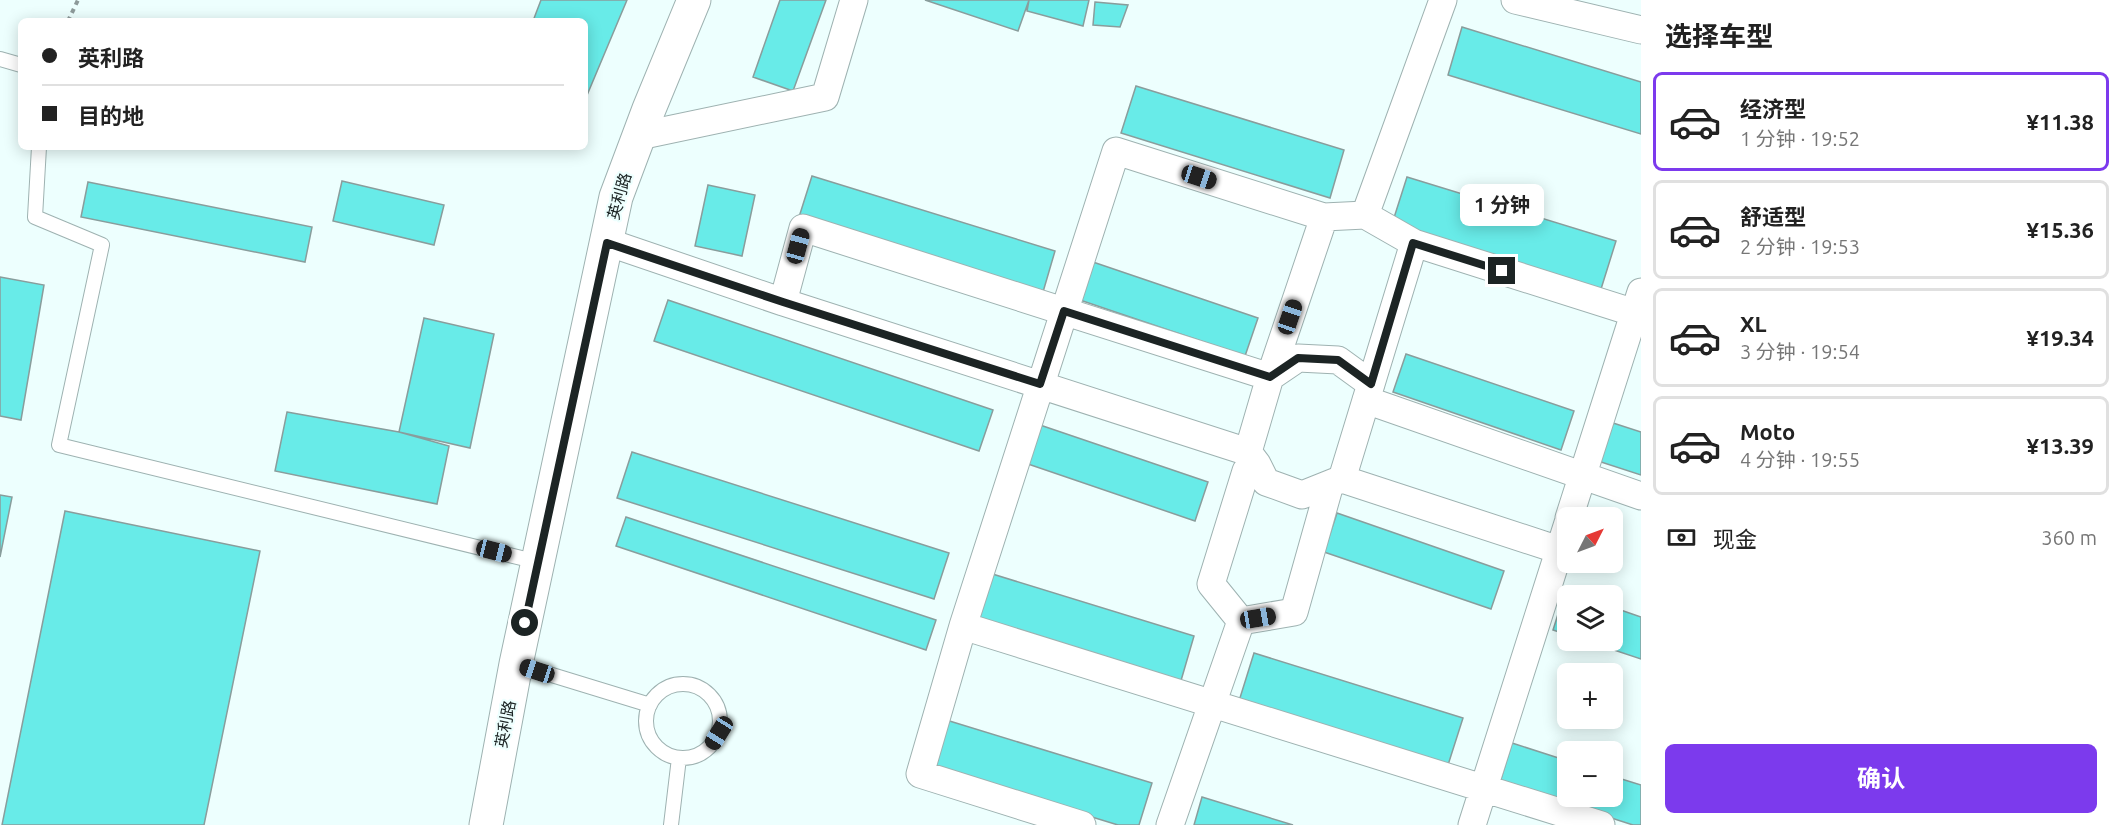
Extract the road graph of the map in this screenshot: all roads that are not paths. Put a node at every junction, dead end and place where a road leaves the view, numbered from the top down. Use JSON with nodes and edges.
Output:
{"nodes":[{"id":1,"x":694,"y":0,"type":"edge"},
{"id":2,"x":854,"y":0,"type":"edge"},
{"id":3,"x":1443,"y":0,"type":"edge"},
{"id":4,"x":1515,"y":0,"type":"edge"},
{"id":5,"x":1641,"y":30,"type":"edge"},
{"id":6,"x":0,"y":60,"type":"edge"},
{"id":7,"x":18,"y":64,"type":"edge"},
{"id":8,"x":639,"y":136,"type":"junction"},
{"id":9,"x":39,"y":150,"type":"edge"},
{"id":10,"x":1365,"y":215,"type":"junction"},
{"id":11,"x":1324,"y":217,"type":"junction"},
{"id":12,"x":607,"y":243,"type":"junction"},
{"id":13,"x":1413,"y":243,"type":"junction"},
{"id":14,"x":783,"y":302,"type":"junction"},
{"id":15,"x":1639,"y":306,"type":"edge"},
{"id":16,"x":1064,"y":311,"type":"junction"},
{"id":17,"x":1270,"y":377,"type":"junction"},
{"id":18,"x":1040,"y":384,"type":"junction"},
{"id":19,"x":1368,"y":392,"type":"junction"},
{"id":20,"x":1252,"y":458,"type":"junction"},
{"id":21,"x":1582,"y":476,"type":"junction"},
{"id":22,"x":1336,"y":481,"type":"junction"},
{"id":23,"x":1641,"y":496,"type":"edge"},
{"id":24,"x":1572,"y":507,"type":"edge"},
{"id":25,"x":1557,"y":549,"type":"edge"},
{"id":26,"x":1557,"y":556,"type":"edge"},
{"id":27,"x":538,"y":562,"type":"junction"},
{"id":28,"x":1241,"y":621,"type":"junction"},
{"id":29,"x":963,"y":626,"type":"junction"},
{"id":30,"x":516,"y":664,"type":"junction"},
{"id":31,"x":1212,"y":704,"type":"junction"},
{"id":32,"x":650,"y":705,"type":"junction"},
{"id":33,"x":679,"y":758,"type":"junction"},
{"id":34,"x":1483,"y":788,"type":"junction"},
{"id":35,"x":486,"y":825,"type":"edge"},
{"id":36,"x":671,"y":825,"type":"edge"},
{"id":37,"x":1082,"y":825,"type":"edge"},
{"id":38,"x":1170,"y":825,"type":"edge"},
{"id":39,"x":1472,"y":825,"type":"edge"},
{"id":40,"x":1601,"y":825,"type":"edge"}],
"edges":[{"from":1,"to":8,"type":"street","name":"英利路"},
{"from":2,"to":8,"type":"street"},
{"from":3,"to":10,"type":"street"},
{"from":4,"to":5,"type":"street"},
{"from":6,"to":7,"type":"lane"},
{"from":8,"to":12,"type":"street","name":"英利路"},
{"from":9,"to":27,"type":"lane"},
{"from":10,"to":11,"type":"street"},
{"from":10,"to":13,"type":"street"},
{"from":11,"to":16,"type":"street"},
{"from":11,"to":17,"type":"street"},
{"from":12,"to":14,"type":"street"},
{"from":12,"to":27,"type":"street","name":"英利路"},
{"from":13,"to":15,"type":"street"},
{"from":13,"to":19,"type":"street"},
{"from":14,"to":16,"type":"street"},
{"from":14,"to":18,"type":"street"},
{"from":15,"to":21,"type":"street"},
{"from":16,"to":17,"type":"street"},
{"from":16,"to":18,"type":"street"},
{"from":17,"to":19,"type":"street"},
{"from":17,"to":20,"type":"street"},
{"from":18,"to":20,"type":"street"},
{"from":18,"to":29,"type":"street"},
{"from":19,"to":21,"type":"street"},
{"from":19,"to":22,"type":"street"},
{"from":20,"to":22,"type":"street"},
{"from":20,"to":28,"type":"street"},
{"from":21,"to":23,"type":"street"},
{"from":21,"to":24,"type":"street"},
{"from":22,"to":25,"type":"street"},
{"from":22,"to":28,"type":"street"},
{"from":26,"to":34,"type":"street"},
{"from":27,"to":30,"type":"street","name":"英利路"},
{"from":28,"to":31,"type":"street"},
{"from":29,"to":31,"type":"street"},
{"from":29,"to":37,"type":"street"},
{"from":30,"to":32,"type":"lane"},
{"from":30,"to":35,"type":"street","name":"英利路"},
{"from":31,"to":34,"type":"street"},
{"from":31,"to":38,"type":"street"},
{"from":32,"to":33,"type":"lane"},
{"from":32,"to":33,"type":"lane"},
{"from":33,"to":36,"type":"lane"},
{"from":34,"to":39,"type":"street"},
{"from":34,"to":40,"type":"street"}]}
